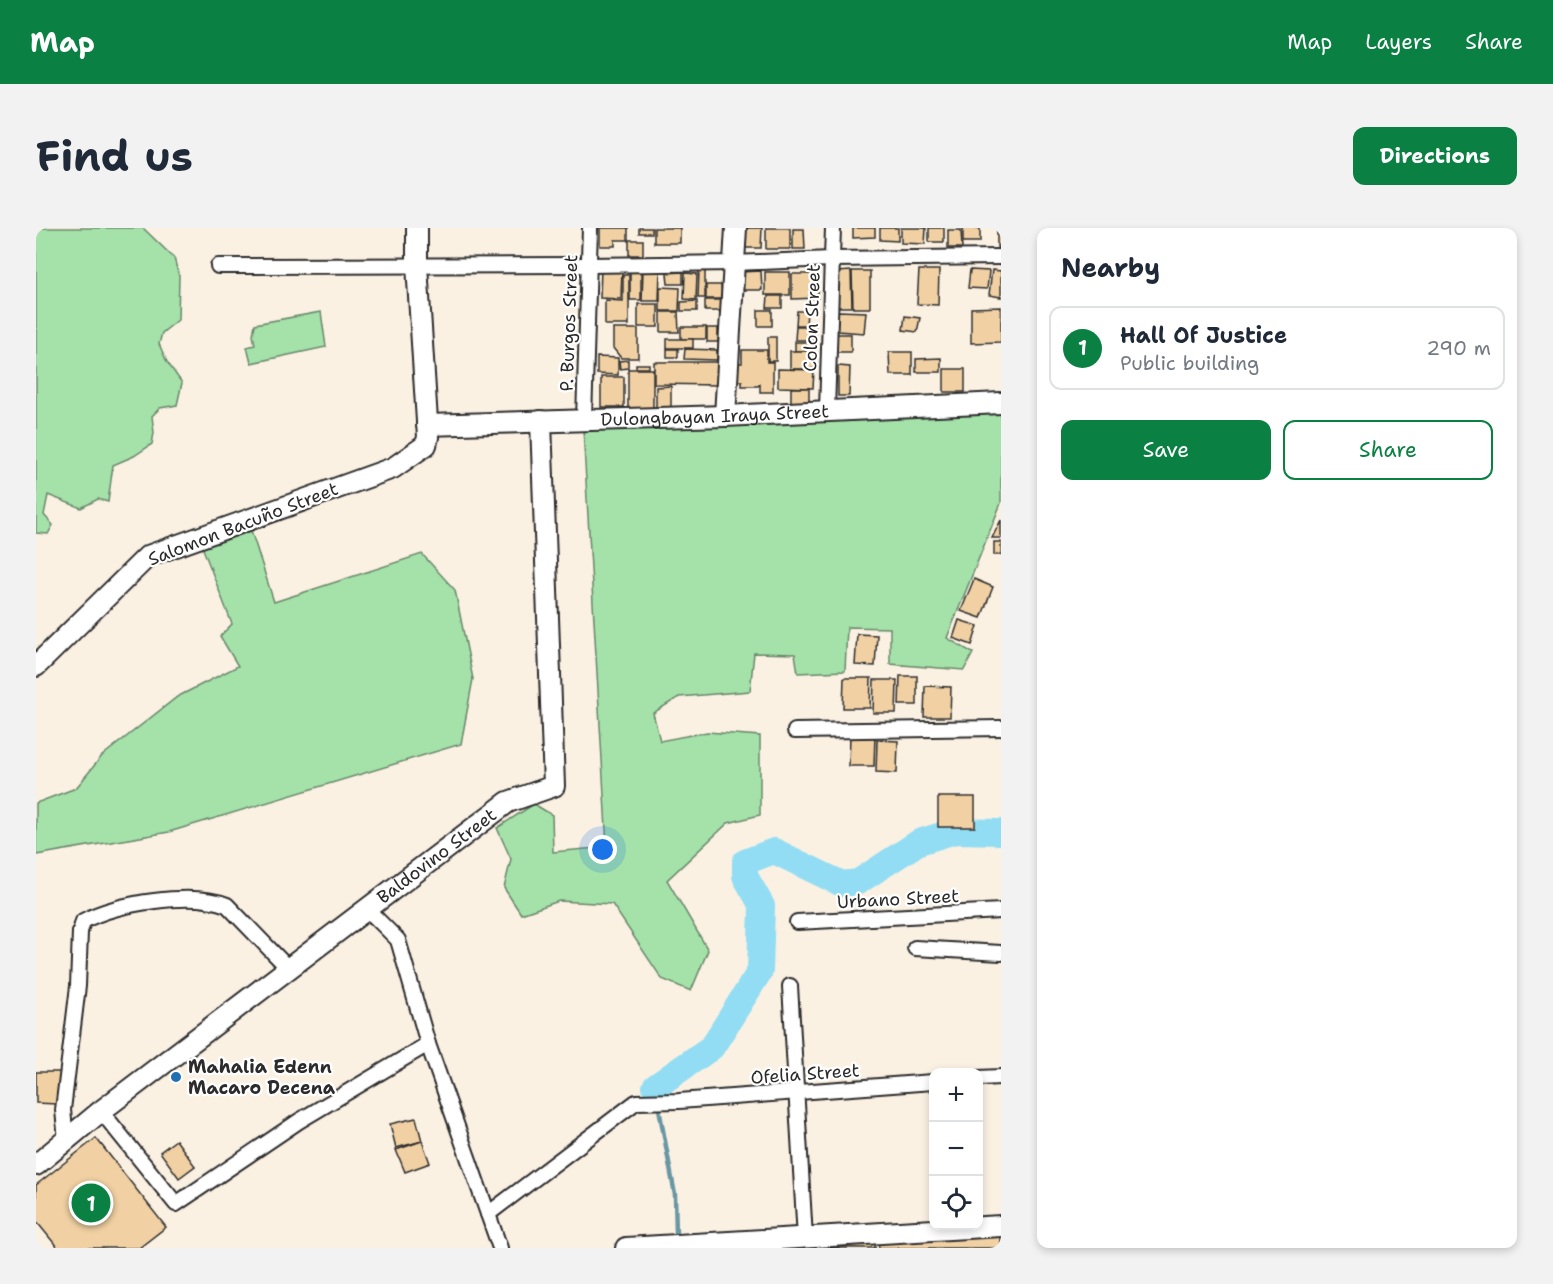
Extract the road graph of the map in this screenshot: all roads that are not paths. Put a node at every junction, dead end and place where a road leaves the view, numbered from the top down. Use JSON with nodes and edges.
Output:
{"nodes":[{"id":1,"x":417,"y":228,"type":"edge"},
{"id":2,"x":590,"y":228,"type":"edge"},
{"id":3,"x":736,"y":228,"type":"edge"},
{"id":4,"x":833,"y":228,"type":"edge"},
{"id":5,"x":1001,"y":257,"type":"edge"},
{"id":6,"x":831,"y":259,"type":"junction"},
{"id":7,"x":734,"y":263,"type":"junction"},
{"id":8,"x":417,"y":265,"type":"junction"},
{"id":9,"x":588,"y":265,"type":"junction"},
{"id":10,"x":218,"y":266,"type":"dead end"},
{"id":11,"x":1001,"y":403,"type":"edge"},
{"id":12,"x":827,"y":410,"type":"junction"},
{"id":13,"x":725,"y":416,"type":"junction"},
{"id":14,"x":584,"y":419,"type":"junction"},
{"id":15,"x":541,"y":421,"type":"junction"},
{"id":16,"x":427,"y":425,"type":"junction"},
{"id":17,"x":36,"y":666,"type":"edge"},
{"id":18,"x":1001,"y":728,"type":"edge"},
{"id":19,"x":795,"y":731,"type":"dead end"},
{"id":20,"x":368,"y":909,"type":"junction"},
{"id":21,"x":1001,"y":911,"type":"edge"},
{"id":22,"x":797,"y":922,"type":"dead end"},
{"id":23,"x":915,"y":948,"type":"dead end"},
{"id":24,"x":1001,"y":953,"type":"edge"},
{"id":25,"x":289,"y":969,"type":"junction"},
{"id":26,"x":790,"y":986,"type":"dead end"},
{"id":27,"x":428,"y":1044,"type":"junction"},
{"id":28,"x":1001,"y":1077,"type":"edge"},
{"id":29,"x":983,"y":1078,"type":"edge"},
{"id":30,"x":929,"y":1082,"type":"edge"},
{"id":31,"x":798,"y":1092,"type":"junction"},
{"id":32,"x":101,"y":1111,"type":"junction"},
{"id":33,"x":66,"y":1140,"type":"junction"},
{"id":34,"x":36,"y":1165,"type":"edge"},
{"id":35,"x":488,"y":1214,"type":"junction"},
{"id":36,"x":1001,"y":1226,"type":"edge"},
{"id":37,"x":805,"y":1238,"type":"junction"},
{"id":38,"x":500,"y":1248,"type":"edge"},
{"id":39,"x":626,"y":1248,"type":"edge"}],
"edges":[{"from":1,"to":8,"type":"street"},
{"from":2,"to":9,"type":"street","name":"P. Burgos Street"},
{"from":3,"to":7,"type":"street"},
{"from":4,"to":6,"type":"street","name":"Colon Street"},
{"from":5,"to":6,"type":"street"},
{"from":6,"to":7,"type":"street"},
{"from":6,"to":12,"type":"street","name":"Colon Street"},
{"from":7,"to":9,"type":"street"},
{"from":7,"to":13,"type":"street"},
{"from":8,"to":9,"type":"street"},
{"from":8,"to":10,"type":"street"},
{"from":8,"to":16,"type":"street"},
{"from":9,"to":14,"type":"street","name":"P. Burgos Street"},
{"from":11,"to":12,"type":"street","name":"Dulongbayan Iraya Street"},
{"from":12,"to":13,"type":"street","name":"Dulongbayan Iraya Street"},
{"from":13,"to":14,"type":"street","name":"Dulongbayan Iraya Street"},
{"from":14,"to":15,"type":"street","name":"Dulongbayan Iraya Street"},
{"from":15,"to":16,"type":"street","name":"Dulongbayan Iraya Street"},
{"from":15,"to":20,"type":"street","name":"Baldovino Street"},
{"from":16,"to":17,"type":"street","name":"Salomon Bacuño Street"},
{"from":18,"to":19,"type":"street"},
{"from":20,"to":25,"type":"street","name":"Baldovino Street"},
{"from":20,"to":27,"type":"street"},
{"from":21,"to":22,"type":"street","name":"Urbano Street"},
{"from":23,"to":24,"type":"street"},
{"from":25,"to":32,"type":"street","name":"Baldovino Street"},
{"from":25,"to":33,"type":"street"},
{"from":26,"to":31,"type":"street"},
{"from":27,"to":32,"type":"street"},
{"from":27,"to":35,"type":"street"},
{"from":28,"to":29,"type":"street"},
{"from":30,"to":31,"type":"street","name":"Ofelia Street"},
{"from":31,"to":35,"type":"street","name":"Ofelia Street"},
{"from":31,"to":37,"type":"street"},
{"from":32,"to":33,"type":"street","name":"Baldovino Street"},
{"from":33,"to":34,"type":"street","name":"Baldovino Street"},
{"from":35,"to":38,"type":"street"},
{"from":36,"to":37,"type":"street"},
{"from":37,"to":39,"type":"street"}]}
